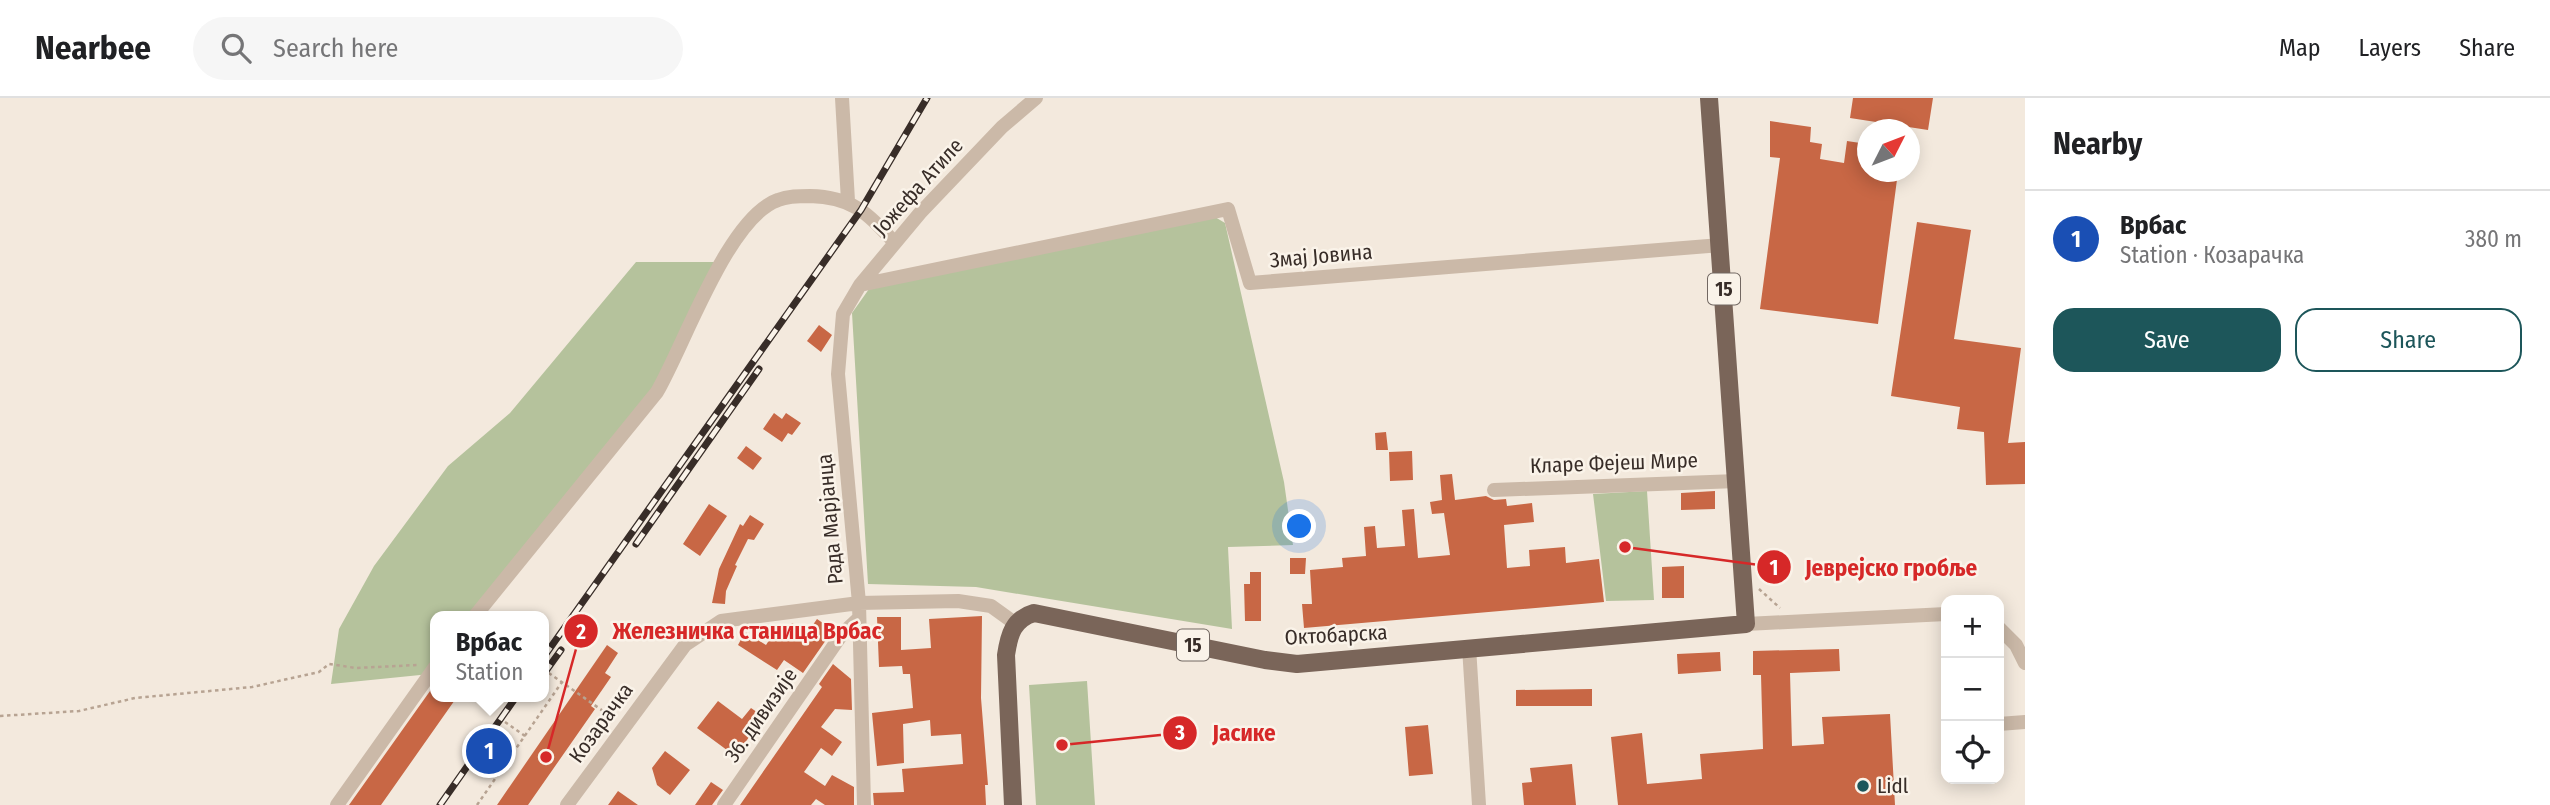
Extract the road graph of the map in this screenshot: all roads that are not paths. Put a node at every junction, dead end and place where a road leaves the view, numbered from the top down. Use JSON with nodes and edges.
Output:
{"nodes":[{"id":1,"x":842,"y":98,"type":"edge"},
{"id":2,"x":1036,"y":98,"type":"edge"},
{"id":3,"x":1709,"y":98,"type":"edge"},
{"id":4,"x":848,"y":201,"type":"junction"},
{"id":5,"x":895,"y":243,"type":"junction"},
{"id":6,"x":1721,"y":246,"type":"junction"},
{"id":7,"x":860,"y":285,"type":"junction"},
{"id":8,"x":843,"y":314,"type":"joint"},
{"id":9,"x":1737,"y":481,"type":"junction"},
{"id":10,"x":1494,"y":490,"type":"dead end"},
{"id":11,"x":859,"y":610,"type":"junction"},
{"id":12,"x":479,"y":611,"type":"edge"},
{"id":13,"x":1941,"y":614,"type":"edge"},
{"id":14,"x":1016,"y":624,"type":"junction"},
{"id":15,"x":1746,"y":624,"type":"junction"},
{"id":16,"x":2004,"y":633,"type":"edge"},
{"id":17,"x":1469,"y":647,"type":"junction"},
{"id":18,"x":2025,"y":663,"type":"edge"},
{"id":19,"x":428,"y":666,"type":"edge"},
{"id":20,"x":2025,"y":722,"type":"edge"},
{"id":21,"x":2004,"y":724,"type":"edge"},
{"id":22,"x":337,"y":805,"type":"edge"},
{"id":23,"x":567,"y":805,"type":"edge"},
{"id":24,"x":724,"y":805,"type":"edge"},
{"id":25,"x":864,"y":805,"type":"edge"},
{"id":26,"x":1013,"y":805,"type":"edge"},
{"id":27,"x":1479,"y":805,"type":"edge"}],
"edges":[{"from":1,"to":4,"type":"street"},
{"from":2,"to":5,"type":"street","name":"Јожефа Атиле"},
{"from":3,"to":6,"type":"main road","number":"15"},
{"from":4,"to":5,"type":"street"},
{"from":4,"to":12,"type":"street"},
{"from":5,"to":7,"type":"street","name":"Јожефа Атиле"},
{"from":6,"to":7,"type":"street","name":"Змај Јовина"},
{"from":6,"to":9,"type":"main road","number":"15"},
{"from":7,"to":8,"type":"street","name":"Јожефа Атиле"},
{"from":8,"to":11,"type":"street","name":"Рада Марјанца"},
{"from":9,"to":10,"type":"street","name":"Кларе Фејеш Мире"},
{"from":9,"to":15,"type":"main road","number":"15"},
{"from":11,"to":14,"type":"street"},
{"from":11,"to":23,"type":"street","name":"Козарачка"},
{"from":11,"to":24,"type":"street","name":"36. дивизије"},
{"from":11,"to":25,"type":"street","name":"Рада Марјанца"},
{"from":13,"to":15,"type":"street"},
{"from":14,"to":17,"type":"main road","name":"Октобарска","number":"15"},
{"from":14,"to":26,"type":"main road"},
{"from":15,"to":17,"type":"main road","name":"Октобарска","number":"15"},
{"from":16,"to":18,"type":"street"},
{"from":17,"to":27,"type":"street"},
{"from":19,"to":22,"type":"street"},
{"from":20,"to":21,"type":"street"}]}
